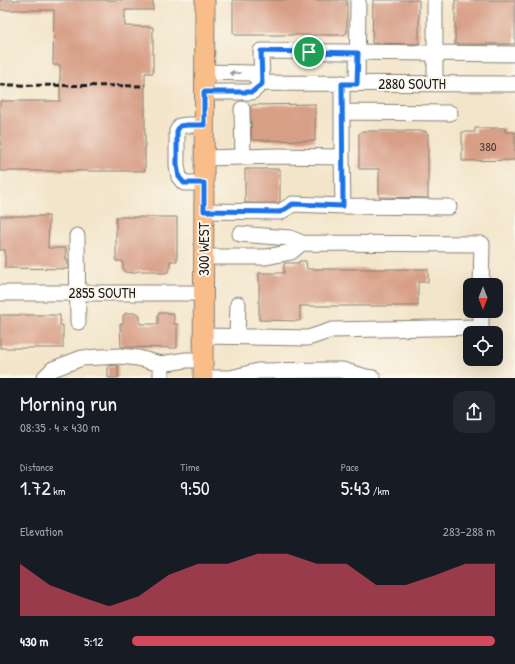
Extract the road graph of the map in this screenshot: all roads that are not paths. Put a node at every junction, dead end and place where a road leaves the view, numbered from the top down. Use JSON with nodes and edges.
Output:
{"nodes":[{"id":1,"x":205,"y":0,"type":"edge"},
{"id":2,"x":358,"y":0,"type":"edge"},
{"id":3,"x":435,"y":0,"type":"edge"},
{"id":4,"x":358,"y":53,"type":"junction"},
{"id":5,"x":434,"y":53,"type":"junction"},
{"id":6,"x":515,"y":54,"type":"edge"},
{"id":7,"x":205,"y":72,"type":"junction"},
{"id":8,"x":262,"y":84,"type":"junction"},
{"id":9,"x":342,"y":84,"type":"junction"},
{"id":10,"x":357,"y":84,"type":"junction"},
{"id":11,"x":434,"y":84,"type":"junction"},
{"id":12,"x":515,"y":84,"type":"edge"},
{"id":13,"x":204,"y":92,"type":"junction"},
{"id":14,"x":242,"y":109,"type":"dead end"},
{"id":15,"x":342,"y":112,"type":"junction"},
{"id":16,"x":450,"y":113,"type":"dead end"},
{"id":17,"x":204,"y":125,"type":"junction"},
{"id":18,"x":243,"y":157,"type":"junction"},
{"id":19,"x":342,"y":157,"type":"junction"},
{"id":20,"x":204,"y":158,"type":"junction"},
{"id":21,"x":204,"y":183,"type":"junction"},
{"id":22,"x":343,"y":206,"type":"junction"},
{"id":23,"x":449,"y":207,"type":"dead end"},
{"id":24,"x":204,"y":211,"type":"junction"},
{"id":25,"x":240,"y":234,"type":"dead end"},
{"id":26,"x":77,"y":236,"type":"dead end"},
{"id":27,"x":302,"y":243,"type":"junction"},
{"id":28,"x":204,"y":257,"type":"junction"},
{"id":29,"x":481,"y":278,"type":"edge"},
{"id":30,"x":0,"y":293,"type":"edge"},
{"id":31,"x":77,"y":293,"type":"junction"},
{"id":32,"x":204,"y":293,"type":"junction"},
{"id":33,"x":238,"y":304,"type":"dead end"},
{"id":34,"x":481,"y":318,"type":"edge"},
{"id":35,"x":78,"y":322,"type":"dead end"},
{"id":36,"x":203,"y":336,"type":"junction"},
{"id":37,"x":238,"y":337,"type":"junction"},
{"id":38,"x":161,"y":371,"type":"edge"},
{"id":39,"x":203,"y":372,"type":"edge"},
{"id":40,"x":44,"y":378,"type":"edge"},
{"id":41,"x":373,"y":378,"type":"edge"}],
"edges":[{"from":1,"to":7,"type":"main road","name":"300 WEST"},
{"from":2,"to":4,"type":"street"},
{"from":3,"to":5,"type":"street"},
{"from":4,"to":5,"type":"street"},
{"from":4,"to":8,"type":"street"},
{"from":4,"to":10,"type":"street"},
{"from":5,"to":6,"type":"street"},
{"from":5,"to":11,"type":"street"},
{"from":8,"to":7,"type":"street","one_way":true},
{"from":7,"to":13,"type":"main road","name":"300 WEST"},
{"from":8,"to":9,"type":"street","name":"2880 SOUTH"},
{"from":8,"to":13,"type":"street","name":"2880 SOUTH"},
{"from":9,"to":10,"type":"street","name":"2880 SOUTH"},
{"from":9,"to":15,"type":"street"},
{"from":10,"to":11,"type":"street","name":"2880 SOUTH"},
{"from":11,"to":12,"type":"street","name":"2880 SOUTH"},
{"from":13,"to":17,"type":"main road","name":"300 WEST"},
{"from":14,"to":18,"type":"street"},
{"from":15,"to":16,"type":"street"},
{"from":15,"to":19,"type":"street"},
{"from":17,"to":20,"type":"main road","name":"300 WEST"},
{"from":17,"to":21,"type":"street"},
{"from":18,"to":19,"type":"street"},
{"from":18,"to":20,"type":"street"},
{"from":19,"to":22,"type":"street"},
{"from":20,"to":21,"type":"main road","name":"300 WEST"},
{"from":21,"to":24,"type":"main road","name":"300 WEST"},
{"from":22,"to":23,"type":"street"},
{"from":22,"to":24,"type":"street"},
{"from":24,"to":28,"type":"main road","name":"300 WEST"},
{"from":25,"to":27,"type":"street"},
{"from":26,"to":31,"type":"street"},
{"from":27,"to":28,"type":"street"},
{"from":27,"to":29,"type":"street"},
{"from":28,"to":32,"type":"main road","name":"300 WEST"},
{"from":30,"to":31,"type":"street","name":"2855 SOUTH"},
{"from":31,"to":32,"type":"street","name":"2855 SOUTH"},
{"from":31,"to":35,"type":"street"},
{"from":32,"to":36,"type":"main road","name":"300 WEST"},
{"from":33,"to":37,"type":"street"},
{"from":34,"to":37,"type":"street"},
{"from":36,"to":37,"type":"street"},
{"from":36,"to":39,"type":"main road","name":"300 WEST"},
{"from":38,"to":39,"type":"street"},
{"from":38,"to":40,"type":"street"},
{"from":39,"to":41,"type":"street"}]}
